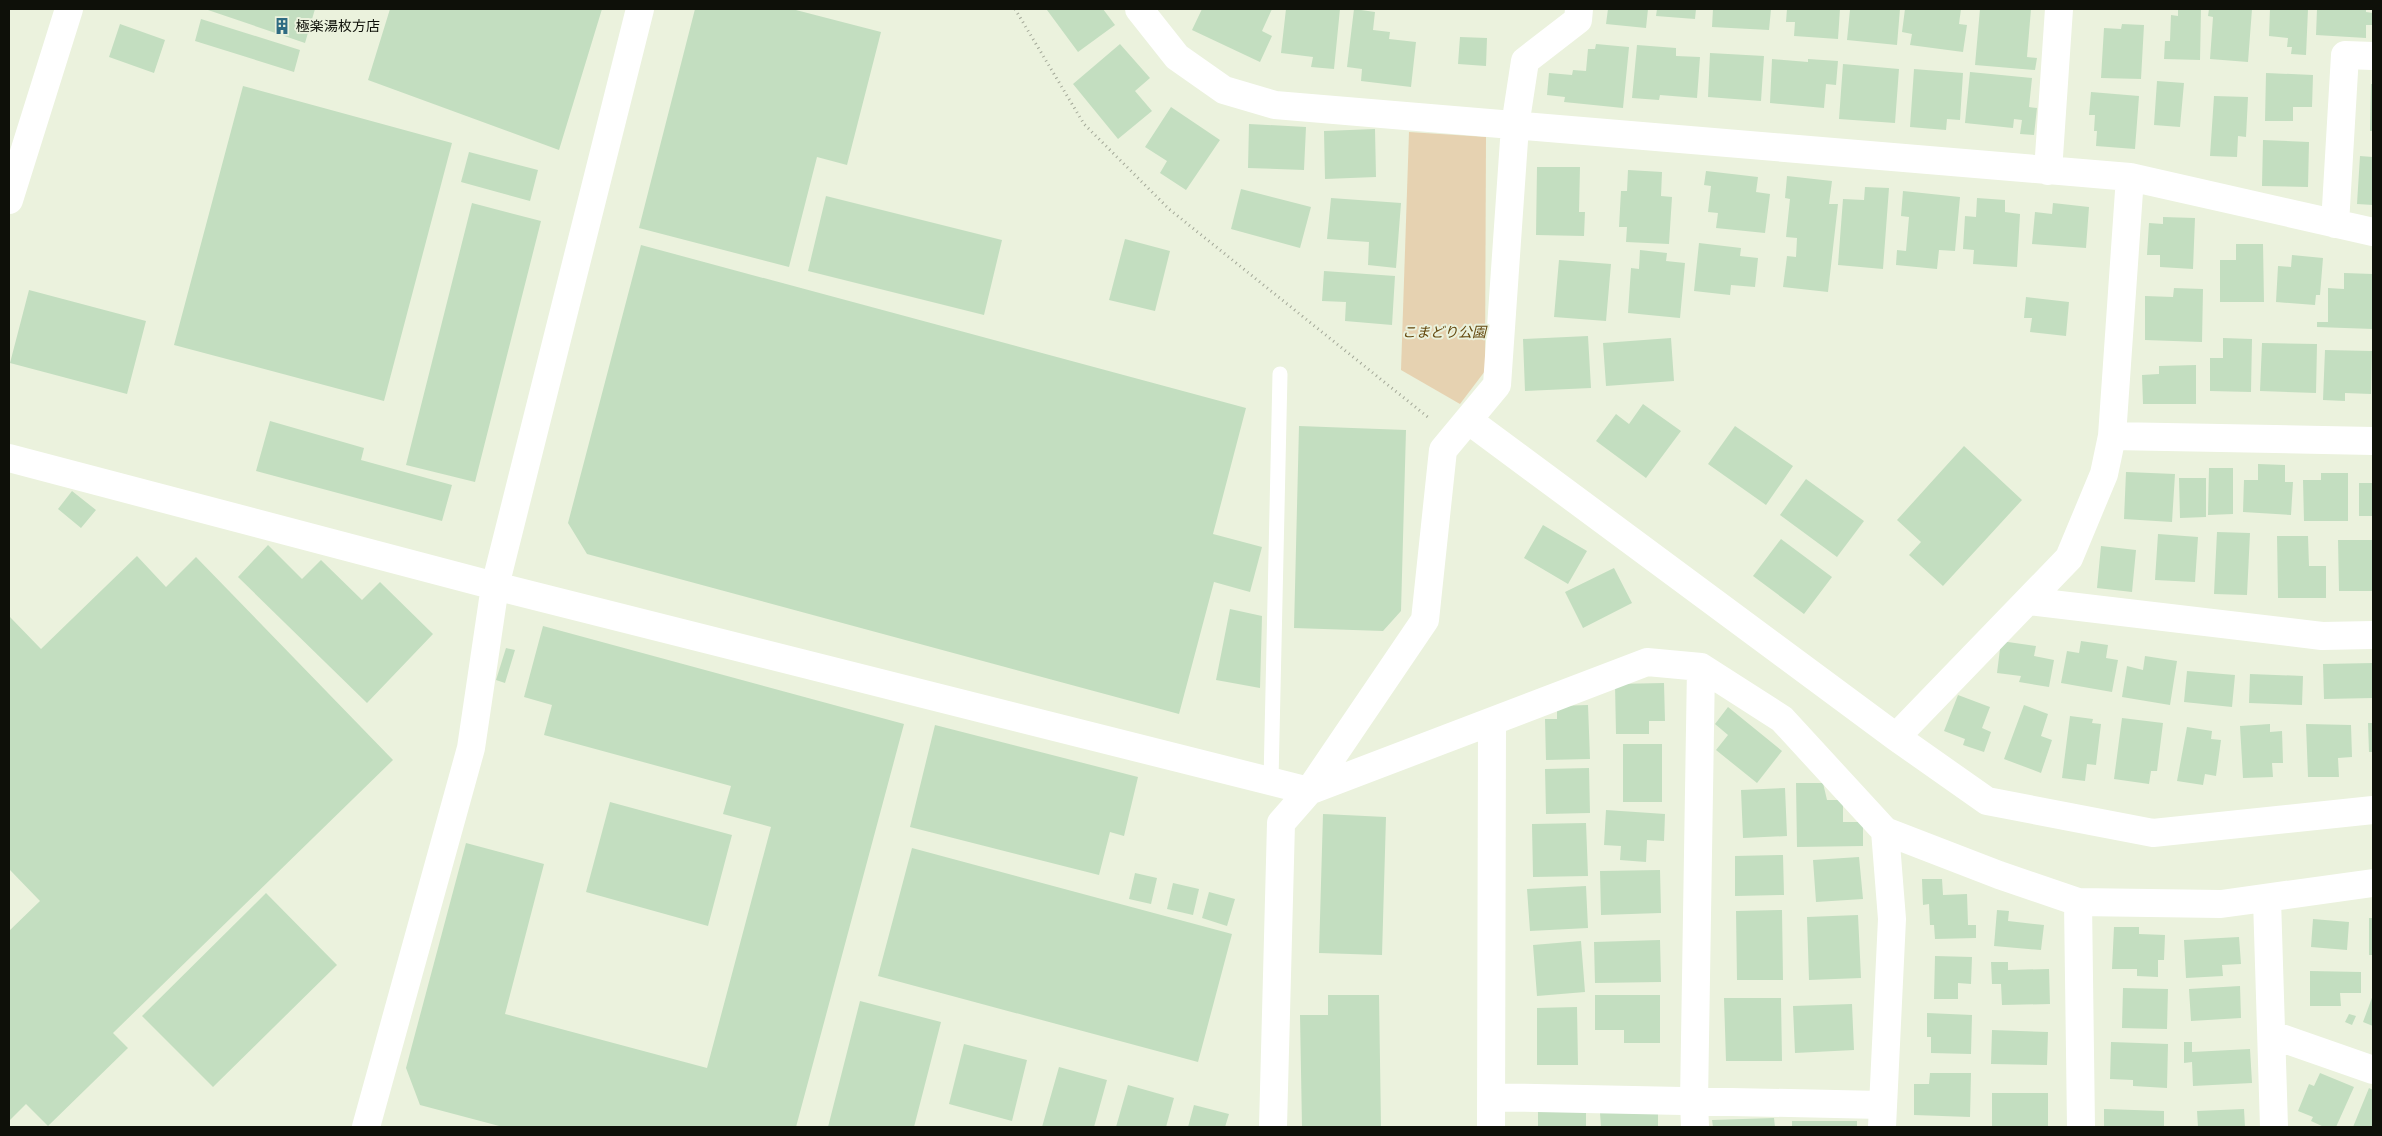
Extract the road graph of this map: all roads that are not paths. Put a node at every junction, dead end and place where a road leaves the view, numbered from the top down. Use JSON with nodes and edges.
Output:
{"nodes":[{"id":1,"x":70,"y":9,"type":"edge"},
{"id":2,"x":640,"y":9,"type":"edge"},
{"id":3,"x":1139,"y":9,"type":"edge"},
{"id":4,"x":1579,"y":9,"type":"edge"},
{"id":5,"x":2059,"y":9,"type":"edge"},
{"id":6,"x":2373,"y":56,"type":"edge"},
{"id":7,"x":1514,"y":126,"type":"junction"},
{"id":8,"x":2048,"y":170,"type":"junction"},
{"id":9,"x":2130,"y":177,"type":"junction"},
{"id":10,"x":9,"y":200,"type":"edge"},
{"id":11,"x":2335,"y":224,"type":"junction"},
{"id":12,"x":2373,"y":232,"type":"edge"},
{"id":13,"x":1280,"y":374,"type":"dead end"},
{"id":14,"x":1460,"y":428,"type":"junction"},
{"id":15,"x":2112,"y":436,"type":"junction"},
{"id":16,"x":2373,"y":441,"type":"edge"},
{"id":17,"x":9,"y":458,"type":"edge"},
{"id":18,"x":494,"y":586,"type":"junction"},
{"id":19,"x":2028,"y":601,"type":"junction"},
{"id":20,"x":2373,"y":635,"type":"edge"},
{"id":21,"x":1701,"y":667,"type":"junction"},
{"id":22,"x":1492,"y":723,"type":"junction"},
{"id":23,"x":1896,"y":737,"type":"junction"},
{"id":24,"x":1271,"y":781,"type":"junction"},
{"id":25,"x":1310,"y":791,"type":"junction"},
{"id":26,"x":2373,"y":810,"type":"edge"},
{"id":27,"x":1885,"y":831,"type":"junction"},
{"id":28,"x":2373,"y":883,"type":"edge"},
{"id":29,"x":2267,"y":899,"type":"junction"},
{"id":30,"x":2078,"y":902,"type":"junction"},
{"id":31,"x":2273,"y":1035,"type":"junction"},
{"id":32,"x":2373,"y":1070,"type":"edge"},
{"id":33,"x":1492,"y":1097,"type":"junction"},
{"id":34,"x":1695,"y":1115,"type":"edge"},
{"id":35,"x":1882,"y":1116,"type":"edge"},
{"id":36,"x":366,"y":1127,"type":"edge"},
{"id":37,"x":1273,"y":1127,"type":"edge"},
{"id":38,"x":1491,"y":1127,"type":"edge"},
{"id":39,"x":2081,"y":1127,"type":"edge"},
{"id":40,"x":2274,"y":1127,"type":"edge"}],
"edges":[{"from":1,"to":10,"type":"street"},
{"from":2,"to":18,"type":"street"},
{"from":3,"to":7,"type":"street"},
{"from":4,"to":7,"type":"street"},
{"from":5,"to":8,"type":"street"},
{"from":6,"to":11,"type":"street"},
{"from":7,"to":8,"type":"street"},
{"from":7,"to":14,"type":"street"},
{"from":8,"to":9,"type":"street"},
{"from":9,"to":11,"type":"street"},
{"from":9,"to":15,"type":"street"},
{"from":11,"to":12,"type":"street"},
{"from":13,"to":24,"type":"lane"},
{"from":14,"to":23,"type":"street"},
{"from":14,"to":25,"type":"street"},
{"from":15,"to":16,"type":"street"},
{"from":15,"to":19,"type":"street"},
{"from":17,"to":18,"type":"street"},
{"from":18,"to":24,"type":"street"},
{"from":18,"to":36,"type":"street"},
{"from":19,"to":20,"type":"street"},
{"from":19,"to":23,"type":"street"},
{"from":21,"to":22,"type":"street"},
{"from":21,"to":27,"type":"street"},
{"from":21,"to":34,"type":"street"},
{"from":22,"to":25,"type":"street"},
{"from":22,"to":33,"type":"street"},
{"from":23,"to":26,"type":"street"},
{"from":24,"to":25,"type":"street"},
{"from":25,"to":37,"type":"street"},
{"from":27,"to":30,"type":"street"},
{"from":27,"to":35,"type":"street"},
{"from":28,"to":29,"type":"street"},
{"from":29,"to":30,"type":"street"},
{"from":29,"to":31,"type":"street"},
{"from":30,"to":39,"type":"street"},
{"from":31,"to":32,"type":"street"},
{"from":31,"to":40,"type":"street"},
{"from":33,"to":34,"type":"street"},
{"from":33,"to":38,"type":"street"},
{"from":34,"to":35,"type":"street"}]}
